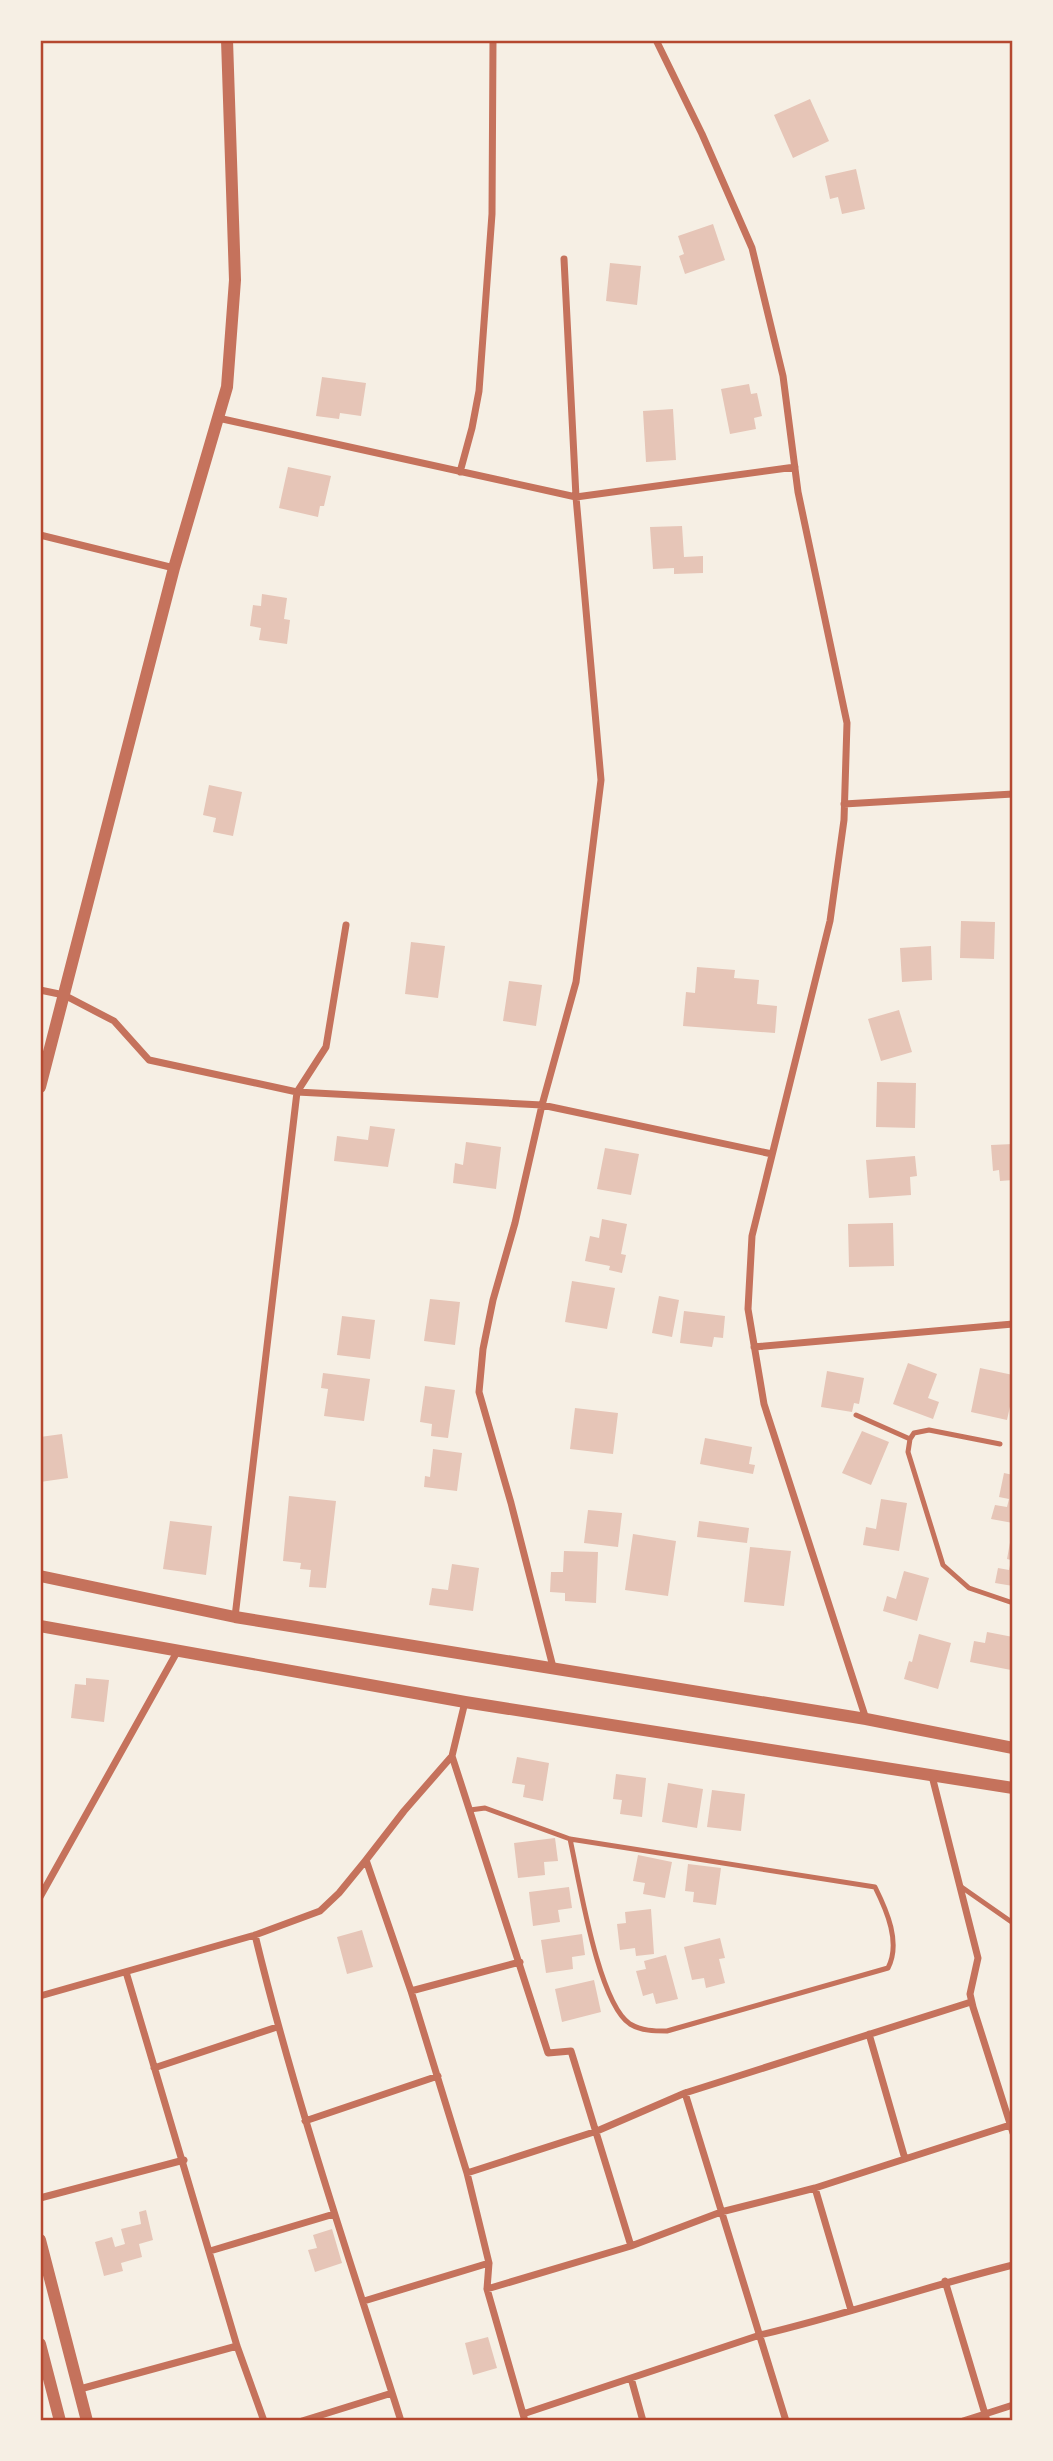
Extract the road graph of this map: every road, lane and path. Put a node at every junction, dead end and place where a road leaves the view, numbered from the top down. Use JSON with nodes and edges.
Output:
{"nodes":[{"id":1,"x":227,"y":40,"type":"edge"},
{"id":2,"x":493,"y":40,"type":"edge"},
{"id":3,"x":656,"y":40,"type":"edge"},
{"id":4,"x":564,"y":260,"type":"dead end"},
{"id":5,"x":218,"y":418,"type":"junction"},
{"id":6,"x":795,"y":467,"type":"junction"},
{"id":7,"x":460,"y":472,"type":"junction"},
{"id":8,"x":576,"y":497,"type":"junction"},
{"id":9,"x":40,"y":535,"type":"edge"},
{"id":10,"x":174,"y":568,"type":"junction"},
{"id":11,"x":1013,"y":794,"type":"edge"},
{"id":12,"x":844,"y":804,"type":"junction"},
{"id":13,"x":346,"y":925,"type":"dead end"},
{"id":14,"x":40,"y":990,"type":"edge"},
{"id":15,"x":64,"y":995,"type":"junction"},
{"id":16,"x":40,"y":1087,"type":"edge"},
{"id":17,"x":296,"y":1092,"type":"junction"},
{"id":18,"x":542,"y":1105,"type":"junction"},
{"id":19,"x":772,"y":1153,"type":"junction"},
{"id":20,"x":1013,"y":1324,"type":"edge"},
{"id":21,"x":754,"y":1347,"type":"junction"},
{"id":22,"x":856,"y":1415,"type":"dead end"},
{"id":23,"x":910,"y":1439,"type":"junction"},
{"id":24,"x":1000,"y":1444,"type":"dead end"},
{"id":25,"x":40,"y":1576,"type":"edge"},
{"id":26,"x":1013,"y":1603,"type":"edge"},
{"id":27,"x":235,"y":1617,"type":"junction"},
{"id":28,"x":40,"y":1626,"type":"edge"},
{"id":29,"x":177,"y":1652,"type":"junction"},
{"id":30,"x":553,"y":1667,"type":"junction"},
{"id":31,"x":465,"y":1702,"type":"junction"},
{"id":32,"x":866,"y":1718,"type":"junction"},
{"id":33,"x":1013,"y":1748,"type":"edge"},
{"id":34,"x":452,"y":1756,"type":"junction"},
{"id":35,"x":932,"y":1776,"type":"junction"},
{"id":36,"x":1013,"y":1788,"type":"edge"},
{"id":37,"x":470,"y":1810,"type":"junction"},
{"id":38,"x":570,"y":1839,"type":"junction"},
{"id":39,"x":366,"y":1860,"type":"junction"},
{"id":40,"x":960,"y":1886,"type":"junction"},
{"id":41,"x":40,"y":1897,"type":"edge"},
{"id":42,"x":1013,"y":1923,"type":"edge"},
{"id":43,"x":256,"y":1935,"type":"junction"},
{"id":44,"x":520,"y":1962,"type":"junction"},
{"id":45,"x":126,"y":1972,"type":"junction"},
{"id":46,"x":411,"y":1991,"type":"junction"},
{"id":47,"x":40,"y":1996,"type":"edge"},
{"id":48,"x":971,"y":2002,"type":"junction"},
{"id":49,"x":277,"y":2027,"type":"junction"},
{"id":50,"x":869,"y":2034,"type":"junction"},
{"id":51,"x":154,"y":2068,"type":"junction"},
{"id":52,"x":438,"y":2076,"type":"junction"},
{"id":53,"x":685,"y":2092,"type":"junction"},
{"id":54,"x":305,"y":2121,"type":"junction"},
{"id":55,"x":1012,"y":2129,"type":"edge"},
{"id":56,"x":597,"y":2131,"type":"junction"},
{"id":57,"x":905,"y":2159,"type":"junction"},
{"id":58,"x":184,"y":2160,"type":"junction"},
{"id":59,"x":467,"y":2173,"type":"junction"},
{"id":60,"x":815,"y":2188,"type":"junction"},
{"id":61,"x":40,"y":2199,"type":"edge"},
{"id":62,"x":722,"y":2212,"type":"junction"},
{"id":63,"x":334,"y":2214,"type":"junction"},
{"id":64,"x":40,"y":2240,"type":"edge"},
{"id":65,"x":631,"y":2246,"type":"junction"},
{"id":66,"x":210,"y":2251,"type":"junction"},
{"id":67,"x":489,"y":2263,"type":"junction"},
{"id":68,"x":1013,"y":2265,"type":"edge"},
{"id":69,"x":946,"y":2281,"type":"junction"},
{"id":70,"x":487,"y":2289,"type":"junction"},
{"id":71,"x":364,"y":2301,"type":"junction"},
{"id":72,"x":851,"y":2310,"type":"junction"},
{"id":73,"x":760,"y":2335,"type":"junction"},
{"id":74,"x":40,"y":2344,"type":"edge"},
{"id":75,"x":237,"y":2346,"type":"junction"},
{"id":76,"x":631,"y":2378,"type":"junction"},
{"id":77,"x":80,"y":2389,"type":"junction"},
{"id":78,"x":392,"y":2393,"type":"junction"},
{"id":79,"x":1013,"y":2405,"type":"edge"},
{"id":80,"x":524,"y":2417,"type":"edge"},
{"id":81,"x":986,"y":2417,"type":"edge"},
{"id":82,"x":60,"y":2421,"type":"edge"},
{"id":83,"x":87,"y":2421,"type":"edge"},
{"id":84,"x":264,"y":2421,"type":"edge"},
{"id":85,"x":302,"y":2421,"type":"edge"},
{"id":86,"x":401,"y":2421,"type":"edge"},
{"id":87,"x":643,"y":2421,"type":"edge"},
{"id":88,"x":786,"y":2421,"type":"edge"},
{"id":89,"x":963,"y":2421,"type":"edge"}],
"edges":[{"from":1,"to":5,"type":"street"},
{"from":2,"to":7,"type":"street"},
{"from":3,"to":6,"type":"street"},
{"from":4,"to":8,"type":"street"},
{"from":5,"to":7,"type":"street"},
{"from":5,"to":10,"type":"street"},
{"from":6,"to":8,"type":"street"},
{"from":6,"to":12,"type":"street"},
{"from":7,"to":8,"type":"street"},
{"from":8,"to":18,"type":"street"},
{"from":9,"to":10,"type":"street"},
{"from":10,"to":15,"type":"street"},
{"from":11,"to":12,"type":"street"},
{"from":12,"to":19,"type":"street"},
{"from":13,"to":17,"type":"street"},
{"from":14,"to":15,"type":"street"},
{"from":15,"to":16,"type":"street"},
{"from":15,"to":17,"type":"street"},
{"from":17,"to":18,"type":"street"},
{"from":17,"to":27,"type":"street"},
{"from":18,"to":19,"type":"street"},
{"from":18,"to":30,"type":"street"},
{"from":19,"to":21,"type":"street"},
{"from":20,"to":21,"type":"street"},
{"from":21,"to":32,"type":"street"},
{"from":22,"to":23,"type":"lane"},
{"from":23,"to":24,"type":"lane"},
{"from":23,"to":26,"type":"lane"},
{"from":25,"to":27,"type":"street"},
{"from":27,"to":30,"type":"street"},
{"from":28,"to":29,"type":"street"},
{"from":29,"to":31,"type":"street"},
{"from":29,"to":41,"type":"street"},
{"from":30,"to":32,"type":"street"},
{"from":31,"to":34,"type":"street"},
{"from":31,"to":35,"type":"street"},
{"from":32,"to":33,"type":"street"},
{"from":34,"to":37,"type":"street"},
{"from":34,"to":39,"type":"street"},
{"from":35,"to":36,"type":"street"},
{"from":35,"to":40,"type":"street"},
{"from":37,"to":38,"type":"lane"},
{"from":37,"to":44,"type":"street"},
{"from":38,"to":38,"type":"lane"},
{"from":39,"to":43,"type":"street"},
{"from":39,"to":46,"type":"street"},
{"from":40,"to":42,"type":"lane"},
{"from":40,"to":48,"type":"street"},
{"from":43,"to":45,"type":"street"},
{"from":43,"to":49,"type":"street"},
{"from":44,"to":46,"type":"street"},
{"from":44,"to":56,"type":"street"},
{"from":45,"to":47,"type":"street"},
{"from":45,"to":51,"type":"street"},
{"from":46,"to":52,"type":"street"},
{"from":48,"to":50,"type":"street"},
{"from":48,"to":55,"type":"street"},
{"from":49,"to":51,"type":"street"},
{"from":49,"to":54,"type":"street"},
{"from":50,"to":53,"type":"street"},
{"from":50,"to":57,"type":"street"},
{"from":51,"to":58,"type":"street"},
{"from":52,"to":54,"type":"street"},
{"from":52,"to":59,"type":"street"},
{"from":53,"to":56,"type":"street"},
{"from":53,"to":62,"type":"street"},
{"from":54,"to":63,"type":"street"},
{"from":55,"to":57,"type":"street"},
{"from":56,"to":59,"type":"street"},
{"from":56,"to":65,"type":"street"},
{"from":57,"to":60,"type":"street"},
{"from":58,"to":61,"type":"street"},
{"from":58,"to":66,"type":"street"},
{"from":59,"to":67,"type":"street"},
{"from":60,"to":62,"type":"street"},
{"from":60,"to":72,"type":"street"},
{"from":62,"to":65,"type":"street"},
{"from":62,"to":73,"type":"street"},
{"from":63,"to":66,"type":"street"},
{"from":63,"to":71,"type":"street"},
{"from":64,"to":77,"type":"street"},
{"from":65,"to":70,"type":"street"},
{"from":66,"to":75,"type":"street"},
{"from":67,"to":70,"type":"street"},
{"from":67,"to":71,"type":"street"},
{"from":68,"to":69,"type":"street"},
{"from":69,"to":72,"type":"street"},
{"from":69,"to":81,"type":"street"},
{"from":70,"to":80,"type":"street"},
{"from":71,"to":78,"type":"street"},
{"from":72,"to":73,"type":"street"},
{"from":73,"to":76,"type":"street"},
{"from":73,"to":88,"type":"street"},
{"from":74,"to":82,"type":"street"},
{"from":75,"to":77,"type":"street"},
{"from":75,"to":84,"type":"street"},
{"from":76,"to":80,"type":"street"},
{"from":76,"to":87,"type":"street"},
{"from":77,"to":83,"type":"street"},
{"from":78,"to":85,"type":"street"},
{"from":78,"to":86,"type":"street"},
{"from":79,"to":81,"type":"street"},
{"from":81,"to":89,"type":"street"}]}
